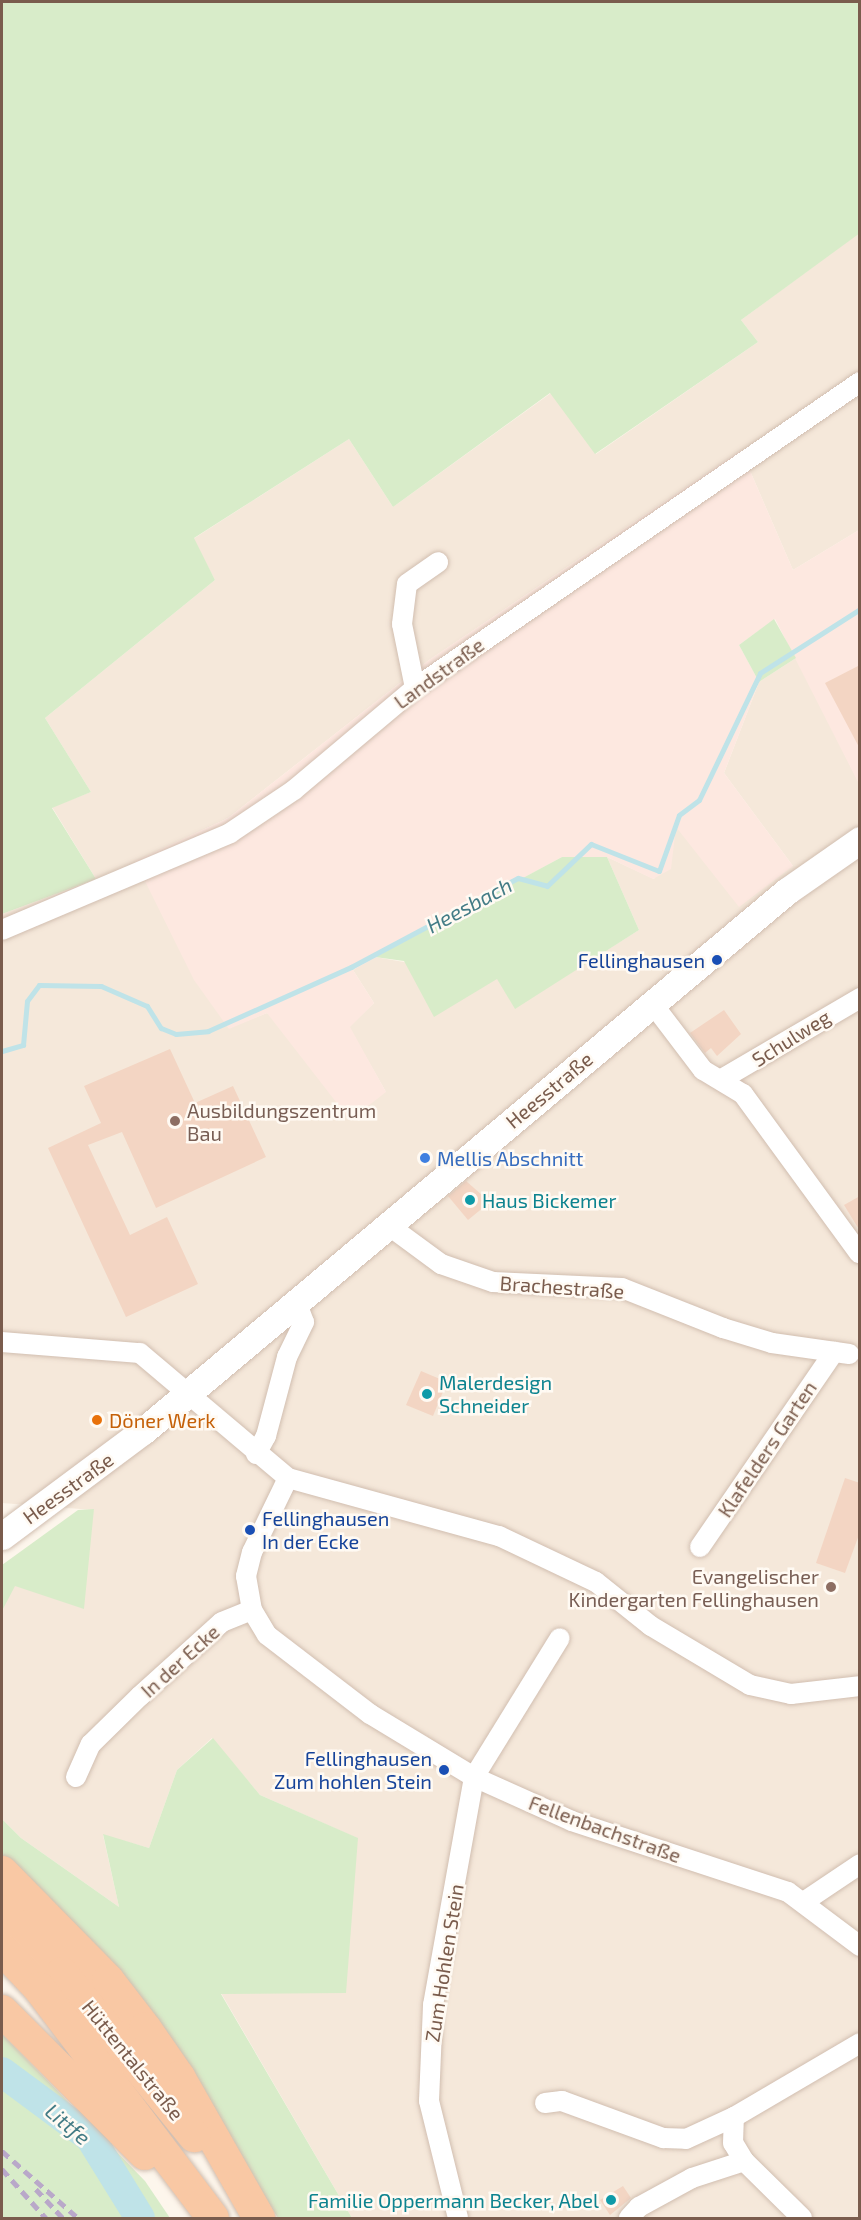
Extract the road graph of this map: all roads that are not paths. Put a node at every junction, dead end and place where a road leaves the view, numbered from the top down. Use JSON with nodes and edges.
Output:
{"nodes":[{"id":1,"x":860,"y":382,"type":"edge"},
{"id":2,"x":438,"y":562,"type":"dead end"},
{"id":3,"x":415,"y":688,"type":"junction"},
{"id":4,"x":860,"y":840,"type":"edge"},
{"id":5,"x":2,"y":930,"type":"edge"},
{"id":6,"x":860,"y":998,"type":"edge"},
{"id":7,"x":652,"y":1003,"type":"junction"},
{"id":8,"x":722,"y":1079,"type":"junction"},
{"id":9,"x":388,"y":1225,"type":"junction"},
{"id":10,"x":859,"y":1253,"type":"edge"},
{"id":11,"x":296,"y":1301,"type":"junction"},
{"id":12,"x":2,"y":1342,"type":"edge"},
{"id":13,"x":842,"y":1353,"type":"joint"},
{"id":14,"x":188,"y":1392,"type":"junction"},
{"id":15,"x":256,"y":1454,"type":"junction"},
{"id":16,"x":288,"y":1478,"type":"junction"},
{"id":17,"x":2,"y":1536,"type":"edge"},
{"id":18,"x":700,"y":1547,"type":"dead end"},
{"id":19,"x":252,"y":1610,"type":"junction"},
{"id":20,"x":560,"y":1638,"type":"dead end"},
{"id":21,"x":860,"y":1686,"type":"edge"},
{"id":22,"x":76,"y":1777,"type":"dead end"},
{"id":23,"x":474,"y":1777,"type":"junction"},
{"id":24,"x":860,"y":1864,"type":"edge"},
{"id":25,"x":2,"y":1872,"type":"edge"},
{"id":26,"x":805,"y":1901,"type":"junction"},
{"id":27,"x":2,"y":1911,"type":"edge"},
{"id":28,"x":860,"y":1946,"type":"edge"},
{"id":29,"x":2,"y":1949,"type":"edge"},
{"id":30,"x":2,"y":2011,"type":"edge"},
{"id":31,"x":860,"y":2043,"type":"edge"},
{"id":32,"x":544,"y":2103,"type":"dead end"},
{"id":33,"x":734,"y":2117,"type":"junction"},
{"id":34,"x":744,"y":2161,"type":"junction"},
{"id":35,"x":205,"y":2218,"type":"edge"},
{"id":36,"x":213,"y":2218,"type":"edge"},
{"id":37,"x":252,"y":2218,"type":"edge"},
{"id":38,"x":259,"y":2218,"type":"edge"},
{"id":39,"x":458,"y":2218,"type":"edge"},
{"id":40,"x":629,"y":2218,"type":"edge"},
{"id":41,"x":802,"y":2218,"type":"edge"}],
"edges":[{"from":1,"to":3,"type":"street","name":"Landstraße"},
{"from":2,"to":3,"type":"street"},
{"from":3,"to":5,"type":"street","name":"Landstraße"},
{"from":4,"to":7,"type":"main road","name":"Heesstraße"},
{"from":6,"to":8,"type":"street","name":"Schulweg"},
{"from":7,"to":8,"type":"street"},
{"from":7,"to":9,"type":"main road","name":"Heesstraße"},
{"from":8,"to":10,"type":"street"},
{"from":9,"to":11,"type":"main road","name":"Heesstraße"},
{"from":9,"to":13,"type":"street","name":"Brachestraße"},
{"from":11,"to":14,"type":"main road","name":"Heesstraße"},
{"from":11,"to":15,"type":"street"},
{"from":12,"to":14,"type":"street"},
{"from":13,"to":18,"type":"street","name":"Klafelders Garten"},
{"from":14,"to":15,"type":"street"},
{"from":14,"to":17,"type":"main road","name":"Heesstraße"},
{"from":15,"to":16,"type":"street"},
{"from":16,"to":19,"type":"street"},
{"from":16,"to":21,"type":"street"},
{"from":19,"to":22,"type":"street","name":"In der Ecke"},
{"from":19,"to":23,"type":"street","name":"Fellenbachstraße"},
{"from":20,"to":23,"type":"street"},
{"from":23,"to":26,"type":"street","name":"Fellenbachstraße"},
{"from":23,"to":39,"type":"street","name":"Zum Hohlen Stein"},
{"from":24,"to":26,"type":"street"},
{"from":25,"to":38,"type":"highway"},
{"from":26,"to":28,"type":"street"},
{"from":27,"to":37,"type":"highway","name":"Hüttentalstraße"},
{"from":29,"to":36,"type":"highway","name":"Hüttentalstraße"},
{"from":30,"to":35,"type":"highway"},
{"from":31,"to":33,"type":"street"},
{"from":32,"to":33,"type":"street"},
{"from":33,"to":34,"type":"street"},
{"from":34,"to":40,"type":"street"},
{"from":34,"to":41,"type":"street"}]}
